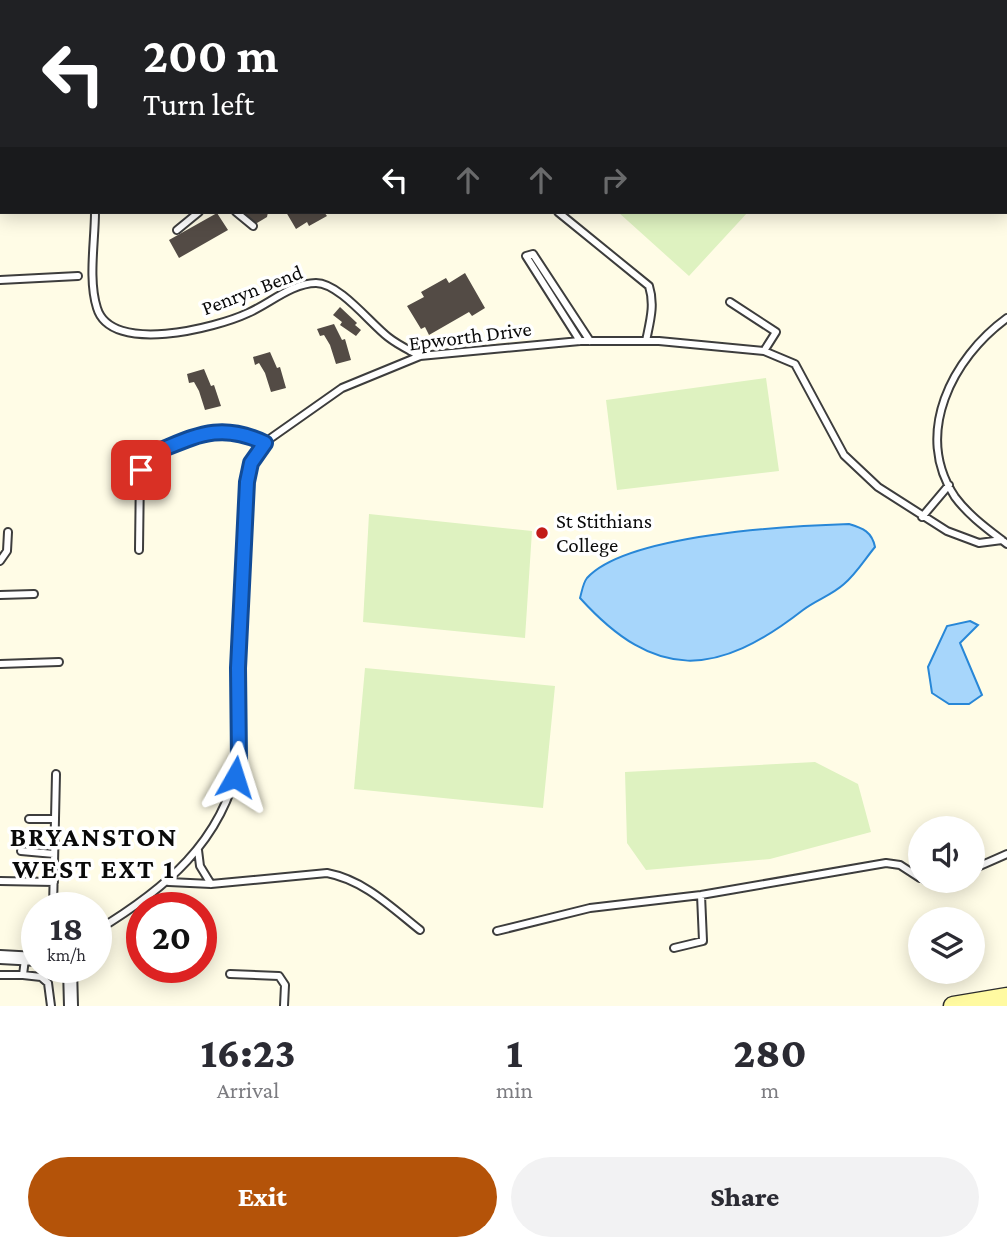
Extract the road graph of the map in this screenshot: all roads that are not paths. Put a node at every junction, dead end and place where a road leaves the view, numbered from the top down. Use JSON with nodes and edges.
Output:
{"nodes":[{"id":1,"x":95,"y":214,"type":"edge"},
{"id":2,"x":197,"y":214,"type":"edge"},
{"id":3,"x":238,"y":214,"type":"edge"},
{"id":4,"x":560,"y":214,"type":"edge"},
{"id":5,"x":253,"y":226,"type":"dead end"},
{"id":6,"x":177,"y":230,"type":"dead end"},
{"id":7,"x":78,"y":276,"type":"dead end"},
{"id":8,"x":0,"y":280,"type":"edge"},
{"id":9,"x":730,"y":302,"type":"dead end"},
{"id":10,"x":1007,"y":318,"type":"edge"},
{"id":11,"x":580,"y":341,"type":"junction"},
{"id":12,"x":590,"y":341,"type":"junction"},
{"id":13,"x":646,"y":341,"type":"junction"},
{"id":14,"x":764,"y":351,"type":"junction"},
{"id":15,"x":421,"y":356,"type":"junction"},
{"id":16,"x":265,"y":443,"type":"junction"},
{"id":17,"x":948,"y":485,"type":"junction"},
{"id":18,"x":922,"y":517,"type":"junction"},
{"id":19,"x":8,"y":532,"type":"dead end"},
{"id":20,"x":1004,"y":542,"type":"edge"},
{"id":21,"x":139,"y":550,"type":"dead end"},
{"id":22,"x":0,"y":561,"type":"edge"},
{"id":23,"x":34,"y":594,"type":"dead end"},
{"id":24,"x":0,"y":595,"type":"edge"},
{"id":25,"x":59,"y":662,"type":"dead end"},
{"id":26,"x":0,"y":664,"type":"edge"},
{"id":27,"x":56,"y":774,"type":"dead end"},
{"id":28,"x":29,"y":819,"type":"dead end"},
{"id":29,"x":55,"y":819,"type":"junction"},
{"id":30,"x":21,"y":850,"type":"dead end"},
{"id":31,"x":198,"y":850,"type":"junction"},
{"id":32,"x":54,"y":854,"type":"junction"},
{"id":33,"x":1007,"y":854,"type":"edge"},
{"id":34,"x":985,"y":864,"type":"edge"},
{"id":35,"x":908,"y":869,"type":"edge"},
{"id":36,"x":0,"y":881,"type":"edge"},
{"id":37,"x":54,"y":882,"type":"junction"},
{"id":38,"x":169,"y":882,"type":"junction"},
{"id":39,"x":211,"y":884,"type":"junction"},
{"id":40,"x":54,"y":892,"type":"edge"},
{"id":41,"x":701,"y":895,"type":"junction"},
{"id":42,"x":112,"y":920,"type":"edge"},
{"id":43,"x":420,"y":930,"type":"dead end"},
{"id":44,"x":497,"y":931,"type":"dead end"},
{"id":45,"x":674,"y":948,"type":"dead end"},
{"id":46,"x":0,"y":957,"type":"edge"},
{"id":47,"x":21,"y":958,"type":"edge"},
{"id":48,"x":230,"y":974,"type":"dead end"},
{"id":49,"x":0,"y":975,"type":"edge"},
{"id":50,"x":21,"y":975,"type":"edge"},
{"id":51,"x":47,"y":983,"type":"edge"},
{"id":52,"x":70,"y":983,"type":"edge"},
{"id":53,"x":1007,"y":997,"type":"edge"},
{"id":54,"x":51,"y":1006,"type":"edge"},
{"id":55,"x":71,"y":1006,"type":"edge"},
{"id":56,"x":284,"y":1006,"type":"edge"},
{"id":57,"x":953,"y":1006,"type":"edge"}],
"edges":[{"from":1,"to":15,"type":"lane","name":"Penryn Bend"},
{"from":2,"to":6,"type":"lane"},
{"from":3,"to":5,"type":"lane"},
{"from":4,"to":13,"type":"lane"},
{"from":7,"to":8,"type":"lane"},
{"from":9,"to":14,"type":"lane"},
{"from":10,"to":17,"type":"lane"},
{"from":11,"to":12,"type":"lane","name":"Epworth Drive"},
{"from":11,"to":12,"type":"lane"},
{"from":11,"to":15,"type":"lane","name":"Epworth Drive"},
{"from":12,"to":13,"type":"lane","name":"Epworth Drive"},
{"from":13,"to":14,"type":"lane","name":"Epworth Drive"},
{"from":14,"to":18,"type":"lane","name":"Epworth Drive"},
{"from":15,"to":16,"type":"lane","name":"Epworth Drive"},
{"from":16,"to":21,"type":"lane"},
{"from":16,"to":31,"type":"lane","name":"Epworth Drive"},
{"from":17,"to":18,"type":"lane"},
{"from":17,"to":20,"type":"lane"},
{"from":18,"to":20,"type":"lane","name":"Epworth Drive"},
{"from":19,"to":22,"type":"lane"},
{"from":23,"to":24,"type":"lane"},
{"from":25,"to":26,"type":"lane"},
{"from":27,"to":29,"type":"lane"},
{"from":28,"to":29,"type":"lane"},
{"from":29,"to":32,"type":"lane"},
{"from":30,"to":32,"type":"lane"},
{"from":31,"to":38,"type":"lane","name":"Epworth Drive"},
{"from":31,"to":39,"type":"lane"},
{"from":32,"to":37,"type":"lane"},
{"from":33,"to":34,"type":"lane"},
{"from":35,"to":41,"type":"lane"},
{"from":36,"to":37,"type":"lane"},
{"from":37,"to":40,"type":"lane"},
{"from":38,"to":39,"type":"lane"},
{"from":38,"to":42,"type":"lane","name":"Epworth Drive"},
{"from":39,"to":43,"type":"lane"},
{"from":41,"to":44,"type":"lane"},
{"from":41,"to":45,"type":"lane"},
{"from":46,"to":47,"type":"street"},
{"from":48,"to":56,"type":"lane"},
{"from":49,"to":50,"type":"lane"},
{"from":51,"to":54,"type":"lane"},
{"from":52,"to":55,"type":"street"},
{"from":53,"to":57,"type":"main road"}]}
